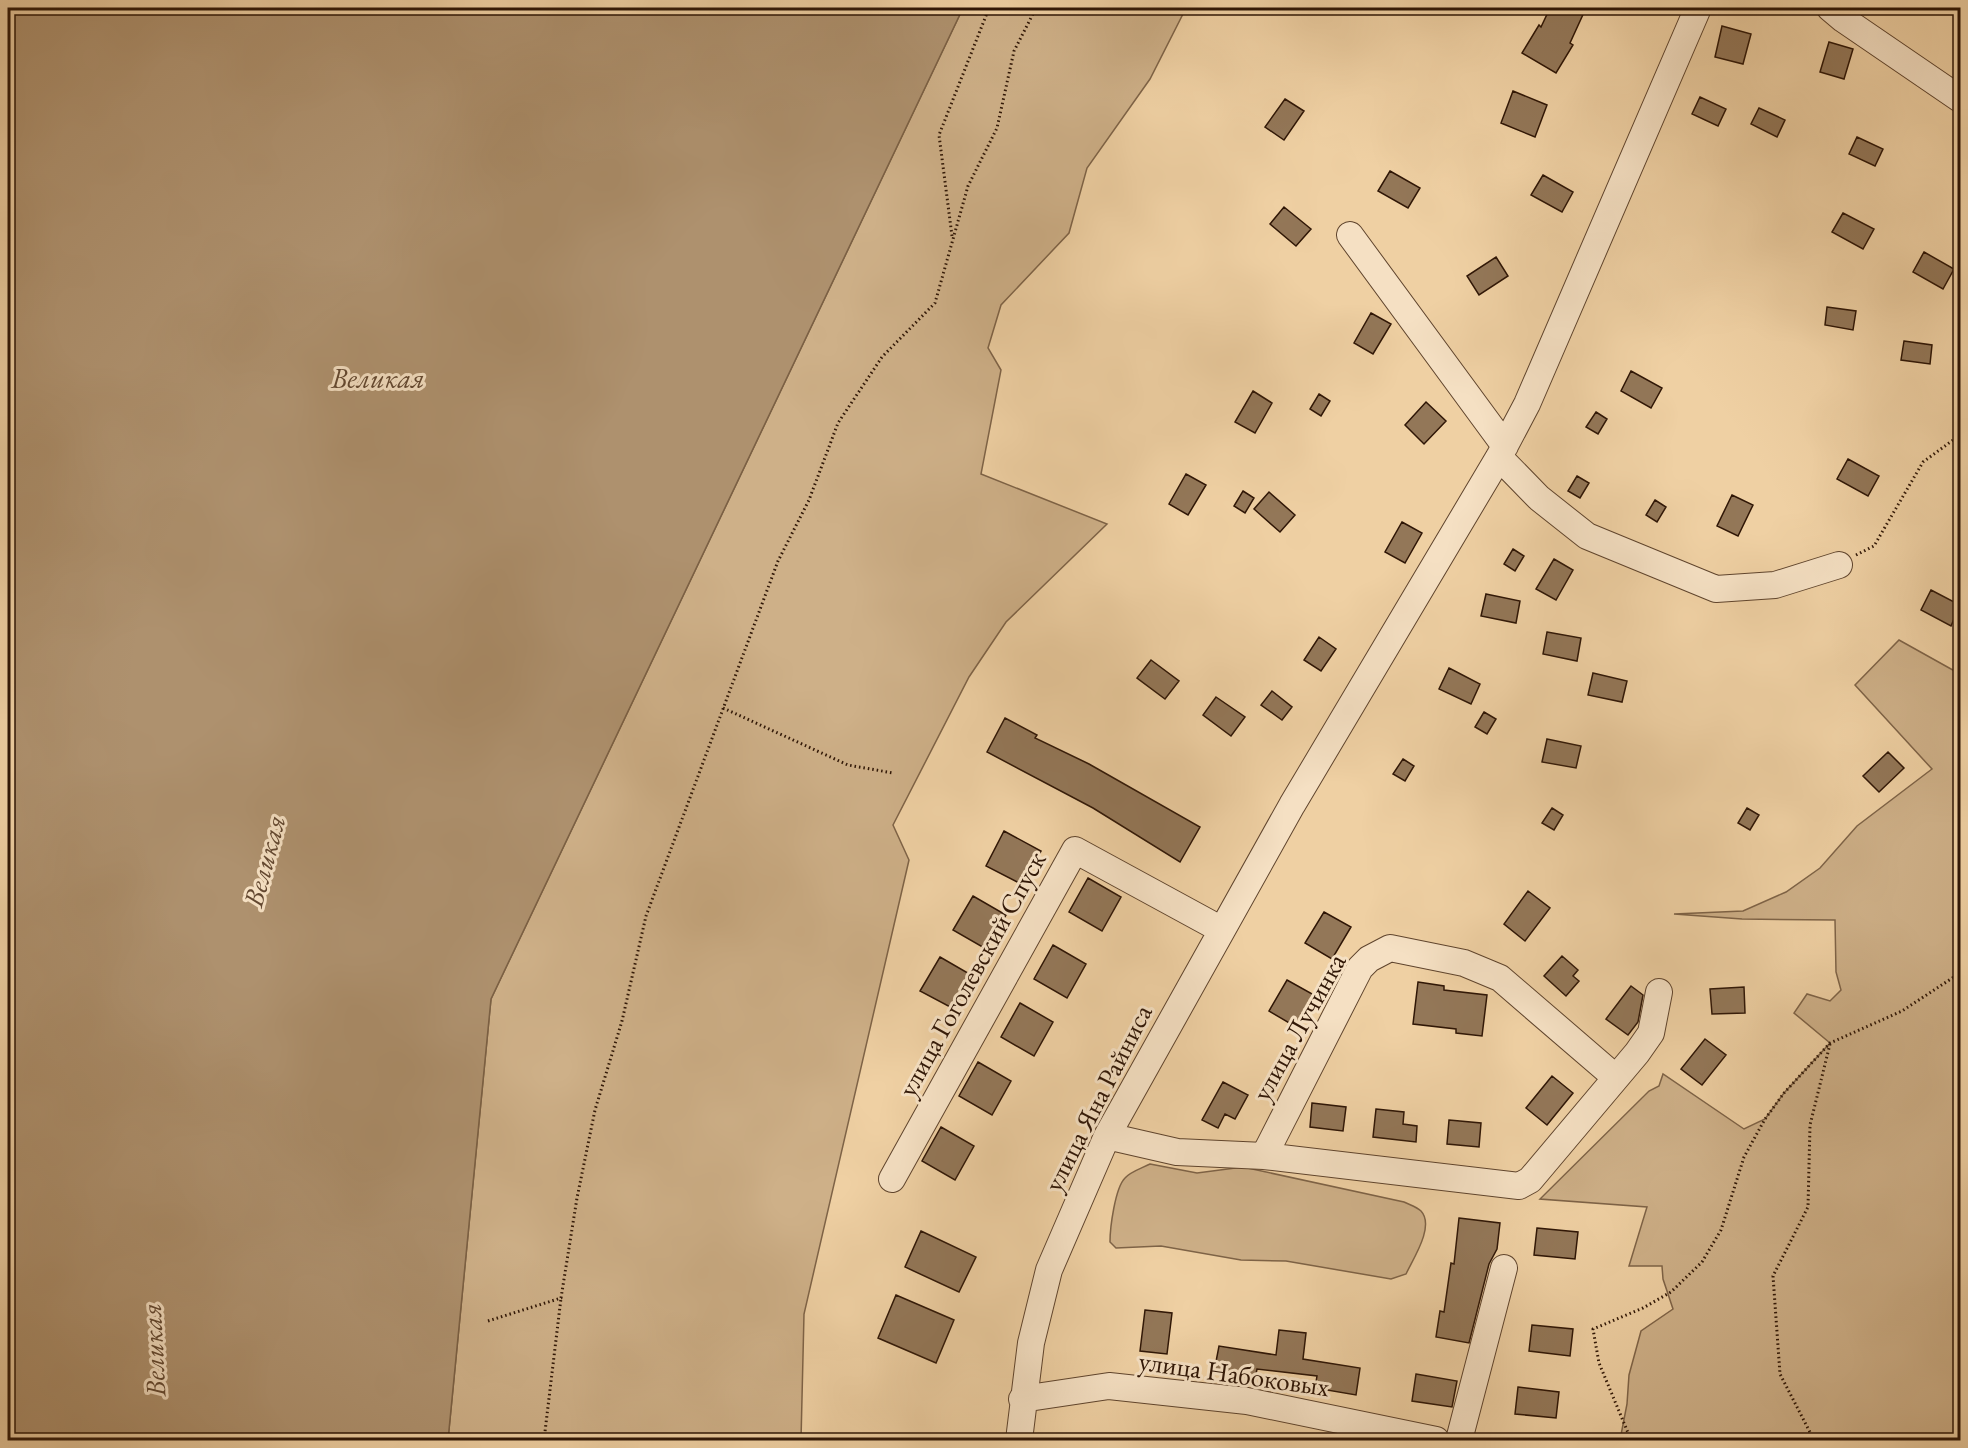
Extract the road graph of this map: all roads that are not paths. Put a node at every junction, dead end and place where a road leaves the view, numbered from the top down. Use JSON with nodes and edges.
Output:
{"nodes":[{"id":1,"x":1698,"y":8,"type":"edge"},
{"id":2,"x":1830,"y":8,"type":"edge"},
{"id":3,"x":1960,"y":99,"type":"edge"},
{"id":4,"x":1350,"y":235,"type":"dead end"},
{"id":5,"x":1502,"y":452,"type":"junction"},
{"id":6,"x":1839,"y":565,"type":"road end"},
{"id":7,"x":1222,"y":930,"type":"junction"},
{"id":8,"x":1659,"y":992,"type":"dead end"},
{"id":9,"x":1615,"y":1077,"type":"junction"},
{"id":10,"x":1107,"y":1136,"type":"junction"},
{"id":11,"x":1264,"y":1156,"type":"junction"},
{"id":12,"x":892,"y":1179,"type":"dead end"},
{"id":13,"x":1504,"y":1268,"type":"dead end"},
{"id":14,"x":1022,"y":1399,"type":"junction"},
{"id":15,"x":1019,"y":1440,"type":"edge"},
{"id":16,"x":1436,"y":1440,"type":"edge"},
{"id":17,"x":1459,"y":1440,"type":"edge"}],
"edges":[{"from":1,"to":5,"type":"street","name":"улица Яна Райниса"},
{"from":2,"to":3,"type":"street"},
{"from":4,"to":5,"type":"street"},
{"from":5,"to":6,"type":"street"},
{"from":5,"to":7,"type":"street","name":"улица Яна Райниса"},
{"from":7,"to":10,"type":"street","name":"улица Яна Райниса"},
{"from":7,"to":12,"type":"street","name":"улица Гоголевский Спуск"},
{"from":8,"to":9,"type":"street"},
{"from":9,"to":11,"type":"street"},
{"from":9,"to":11,"type":"street","name":"улица Лучинка"},
{"from":10,"to":11,"type":"street"},
{"from":10,"to":14,"type":"street","name":"улица Яна Райниса"},
{"from":13,"to":17,"type":"street"},
{"from":14,"to":15,"type":"street","name":"улица Яна Райниса"},
{"from":14,"to":16,"type":"street","name":"улица Набоковых"}]}
